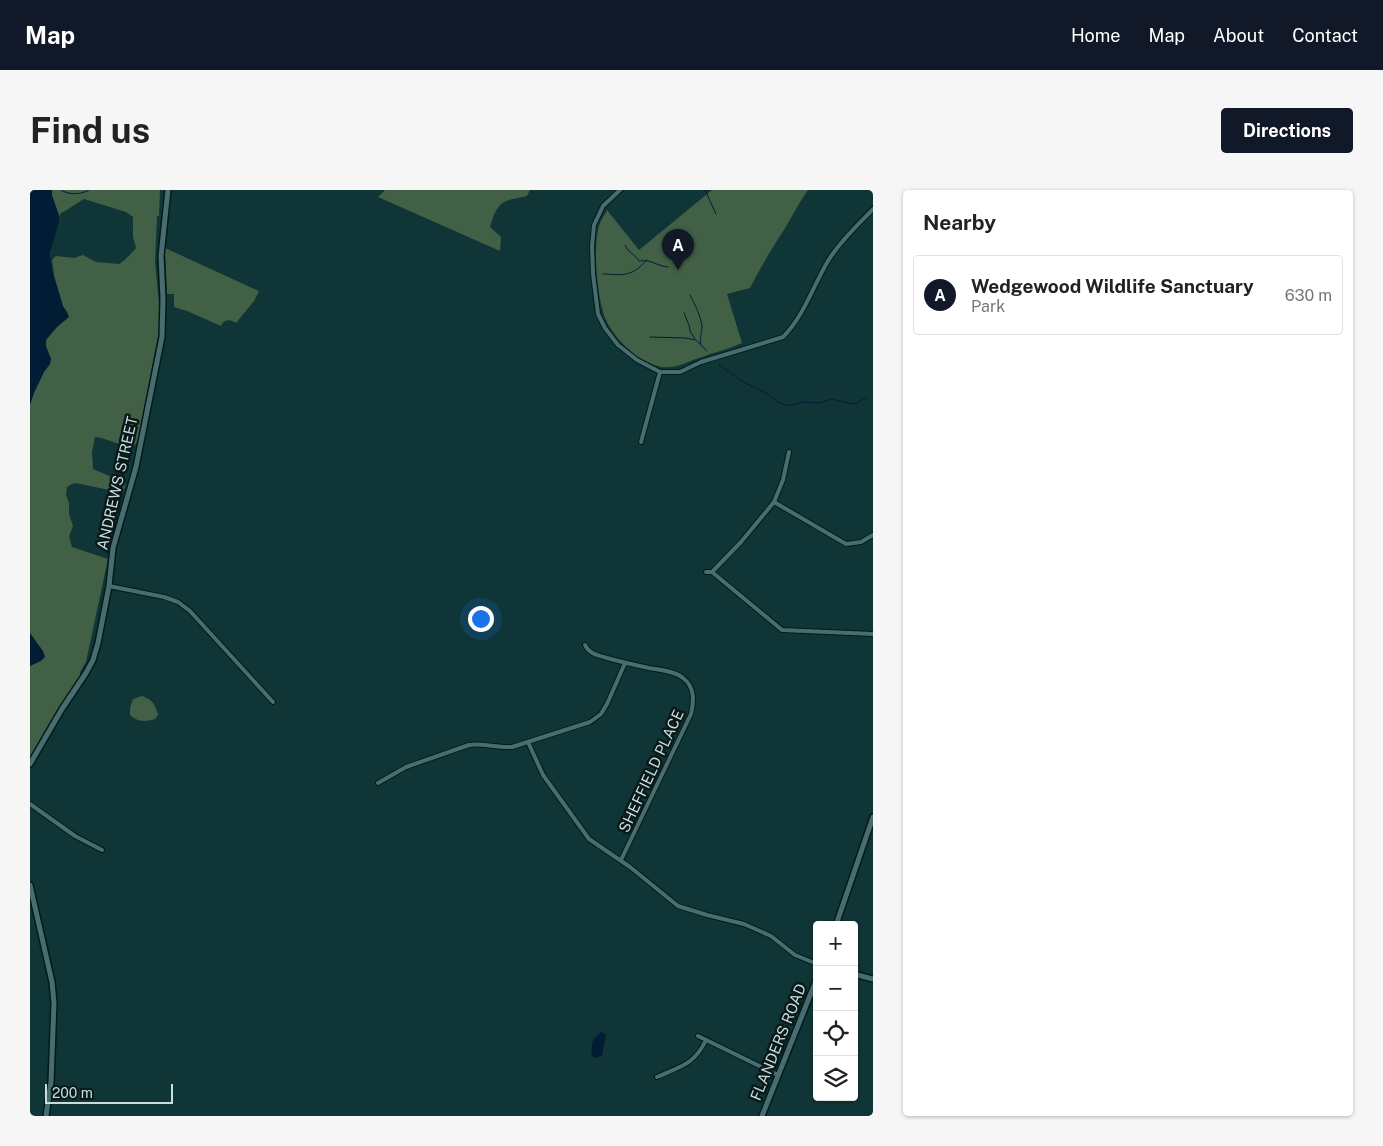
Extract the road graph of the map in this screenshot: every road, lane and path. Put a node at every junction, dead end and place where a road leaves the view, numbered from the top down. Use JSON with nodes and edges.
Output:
{"nodes":[{"id":1,"x":168,"y":190,"type":"edge"},
{"id":2,"x":620,"y":190,"type":"edge"},
{"id":3,"x":873,"y":209,"type":"edge"},
{"id":4,"x":660,"y":372,"type":"junction"},
{"id":5,"x":641,"y":442,"type":"dead end"},
{"id":6,"x":789,"y":452,"type":"dead end"},
{"id":7,"x":774,"y":502,"type":"junction"},
{"id":8,"x":873,"y":535,"type":"edge"},
{"id":9,"x":706,"y":572,"type":"dead end"},
{"id":10,"x":712,"y":572,"type":"junction"},
{"id":11,"x":109,"y":586,"type":"junction"},
{"id":12,"x":873,"y":634,"type":"edge"},
{"id":13,"x":585,"y":645,"type":"dead end"},
{"id":14,"x":625,"y":663,"type":"junction"},
{"id":15,"x":273,"y":702,"type":"dead end"},
{"id":16,"x":528,"y":742,"type":"junction"},
{"id":17,"x":30,"y":764,"type":"edge"},
{"id":18,"x":378,"y":783,"type":"dead end"},
{"id":19,"x":30,"y":804,"type":"edge"},
{"id":20,"x":873,"y":817,"type":"edge"},
{"id":21,"x":102,"y":850,"type":"dead end"},
{"id":22,"x":621,"y":860,"type":"junction"},
{"id":23,"x":30,"y":885,"type":"edge"},
{"id":24,"x":837,"y":921,"type":"edge"},
{"id":25,"x":813,"y":962,"type":"edge"},
{"id":26,"x":858,"y":975,"type":"edge"},
{"id":27,"x":873,"y":979,"type":"edge"},
{"id":28,"x":813,"y":988,"type":"edge"},
{"id":29,"x":698,"y":1036,"type":"dead end"},
{"id":30,"x":706,"y":1040,"type":"junction"},
{"id":31,"x":778,"y":1075,"type":"junction"},
{"id":32,"x":657,"y":1077,"type":"dead end"},
{"id":33,"x":46,"y":1116,"type":"edge"},
{"id":34,"x":762,"y":1116,"type":"edge"}],
"edges":[{"from":1,"to":11,"type":"street","name":"ANDREWS STREET"},
{"from":2,"to":4,"type":"street"},
{"from":3,"to":4,"type":"street"},
{"from":4,"to":5,"type":"street"},
{"from":6,"to":7,"type":"street"},
{"from":7,"to":8,"type":"street"},
{"from":7,"to":10,"type":"street"},
{"from":9,"to":10,"type":"street"},
{"from":10,"to":12,"type":"street"},
{"from":11,"to":15,"type":"street"},
{"from":11,"to":17,"type":"street","name":"ANDREWS STREET"},
{"from":13,"to":14,"type":"street","name":"SHEFFIELD PLACE"},
{"from":14,"to":16,"type":"street"},
{"from":14,"to":22,"type":"street","name":"SHEFFIELD PLACE"},
{"from":16,"to":18,"type":"street"},
{"from":16,"to":22,"type":"street"},
{"from":19,"to":21,"type":"street"},
{"from":20,"to":24,"type":"street"},
{"from":22,"to":25,"type":"street"},
{"from":23,"to":33,"type":"street"},
{"from":26,"to":27,"type":"street"},
{"from":28,"to":31,"type":"street","name":"FLANDERS ROAD"},
{"from":29,"to":30,"type":"street"},
{"from":30,"to":31,"type":"street"},
{"from":30,"to":32,"type":"street"},
{"from":31,"to":34,"type":"street","name":"FLANDERS ROAD"}]}
